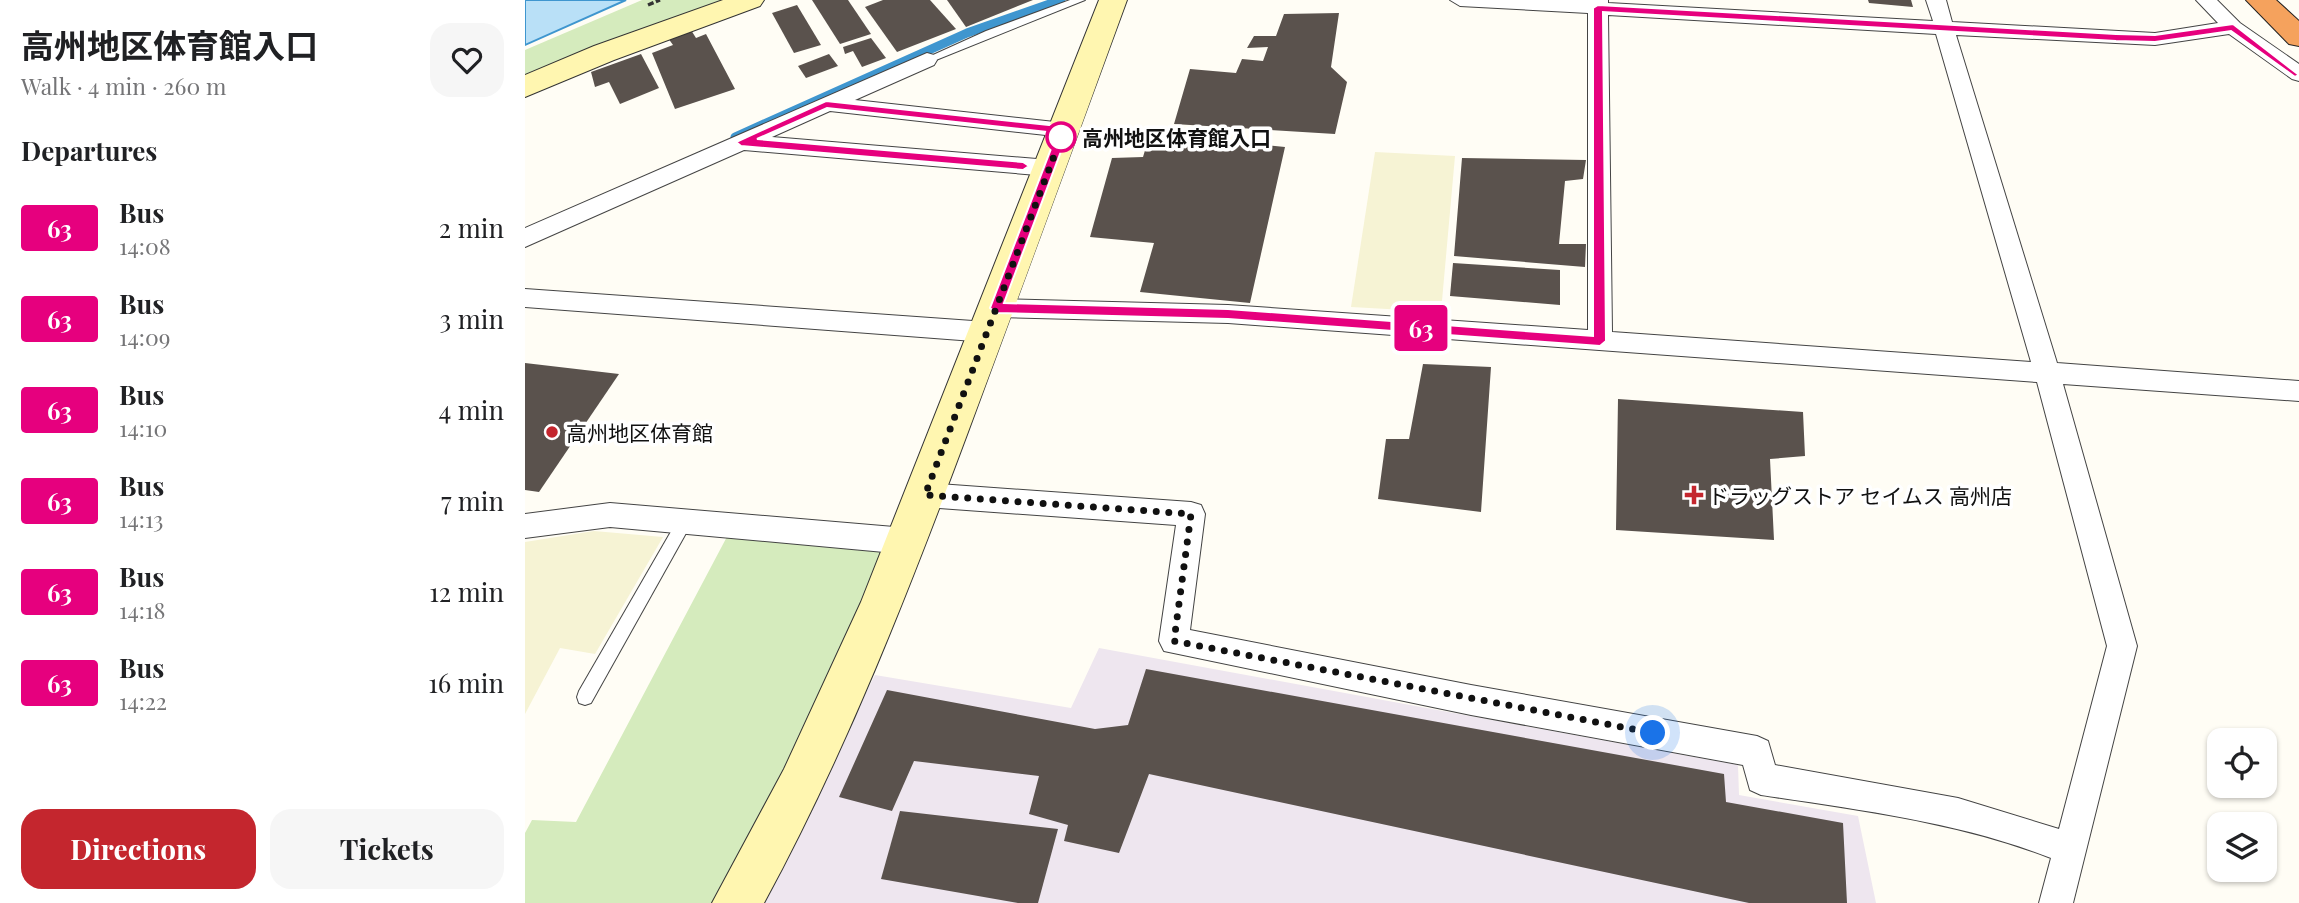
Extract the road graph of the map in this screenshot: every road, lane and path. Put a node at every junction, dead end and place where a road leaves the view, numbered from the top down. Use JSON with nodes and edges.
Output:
{"nodes":[{"id":1,"x":750,"y":0,"type":"edge"},
{"id":2,"x":1080,"y":0,"type":"edge"},
{"id":3,"x":1113,"y":0,"type":"edge"},
{"id":4,"x":1460,"y":0,"type":"edge"},
{"id":5,"x":1936,"y":0,"type":"edge"},
{"id":6,"x":2206,"y":0,"type":"edge"},
{"id":7,"x":2260,"y":0,"type":"edge"},
{"id":8,"x":2273,"y":0,"type":"edge"},
{"id":9,"x":1493,"y":1,"type":"edge"},
{"id":10,"x":1598,"y":4,"type":"edge"},
{"id":11,"x":2299,"y":24,"type":"edge"},
{"id":12,"x":2233,"y":27,"type":"junction"},
{"id":13,"x":1945,"y":29,"type":"junction"},
{"id":14,"x":2299,"y":37,"type":"edge"},
{"id":15,"x":927,"y":60,"type":"joint"},
{"id":16,"x":2299,"y":75,"type":"edge"},
{"id":17,"x":525,"y":87,"type":"edge"},
{"id":18,"x":826,"y":104,"type":"junction"},
{"id":19,"x":1064,"y":130,"type":"junction"},
{"id":20,"x":741,"y":142,"type":"junction"},
{"id":21,"x":1049,"y":168,"type":"junction"},
{"id":22,"x":525,"y":238,"type":"edge"},
{"id":23,"x":525,"y":298,"type":"edge"},
{"id":24,"x":991,"y":320,"type":"junction"},
{"id":25,"x":1600,"y":341,"type":"junction"},
{"id":26,"x":2047,"y":372,"type":"junction"},
{"id":27,"x":2299,"y":391,"type":"edge"},
{"id":28,"x":925,"y":495,"type":"junction"},
{"id":29,"x":685,"y":521,"type":"junction"},
{"id":30,"x":525,"y":527,"type":"edge"},
{"id":31,"x":907,"y":541,"type":"junction"},
{"id":32,"x":585,"y":697,"type":"dead end"},
{"id":33,"x":2070,"y":849,"type":"junction"},
{"id":34,"x":737,"y":903,"type":"edge"},
{"id":35,"x":2056,"y":903,"type":"edge"}],
"edges":[{"from":1,"to":17,"type":"street"},
{"from":2,"to":15,"type":"lane"},
{"from":3,"to":19,"type":"street"},
{"from":4,"to":9,"type":"street"},
{"from":5,"to":13,"type":"street"},
{"from":6,"to":12,"type":"street"},
{"from":7,"to":14,"type":"highway"},
{"from":8,"to":11,"type":"highway"},
{"from":9,"to":10,"type":"street"},
{"from":10,"to":13,"type":"street"},
{"from":10,"to":25,"type":"street"},
{"from":12,"to":13,"type":"street"},
{"from":12,"to":16,"type":"street"},
{"from":13,"to":26,"type":"street"},
{"from":15,"to":18,"type":"street"},
{"from":18,"to":19,"type":"street"},
{"from":18,"to":20,"type":"street"},
{"from":19,"to":21,"type":"street"},
{"from":20,"to":21,"type":"street"},
{"from":20,"to":22,"type":"street"},
{"from":21,"to":24,"type":"street"},
{"from":23,"to":24,"type":"street"},
{"from":24,"to":25,"type":"street"},
{"from":24,"to":28,"type":"street"},
{"from":25,"to":26,"type":"street"},
{"from":26,"to":27,"type":"street"},
{"from":26,"to":33,"type":"street"},
{"from":28,"to":31,"type":"street"},
{"from":28,"to":33,"type":"street"},
{"from":29,"to":30,"type":"street"},
{"from":29,"to":31,"type":"street"},
{"from":29,"to":32,"type":"lane"},
{"from":31,"to":34,"type":"street"},
{"from":33,"to":35,"type":"street"}]}
